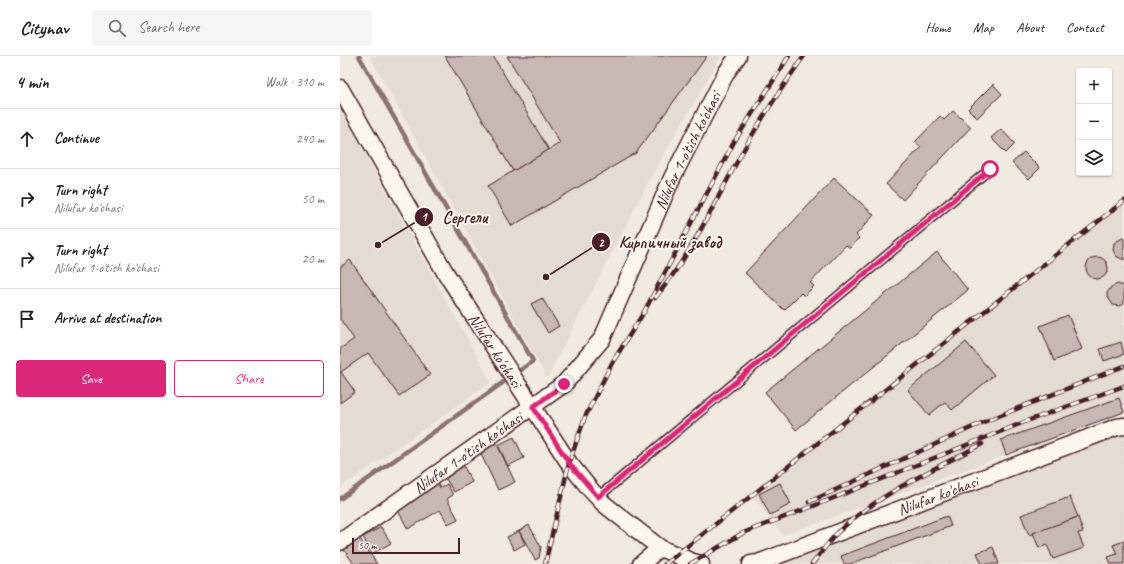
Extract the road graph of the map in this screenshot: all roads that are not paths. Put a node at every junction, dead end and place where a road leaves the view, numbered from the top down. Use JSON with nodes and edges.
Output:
{"nodes":[{"id":1,"x":738,"y":56,"type":"edge"},
{"id":2,"x":340,"y":88,"type":"edge"},
{"id":3,"x":990,"y":169,"type":"dead end"},
{"id":4,"x":533,"y":407,"type":"junction"},
{"id":5,"x":1124,"y":426,"type":"edge"},
{"id":6,"x":598,"y":497,"type":"junction"},
{"id":7,"x":340,"y":542,"type":"edge"},
{"id":8,"x":660,"y":548,"type":"junction"},
{"id":9,"x":641,"y":564,"type":"edge"},
{"id":10,"x":701,"y":564,"type":"edge"},
{"id":11,"x":751,"y":564,"type":"edge"}],
"edges":[{"from":1,"to":4,"type":"street","name":"Nilufar 1-o'tish ko'chasi"},
{"from":2,"to":4,"type":"street","name":"Nilufar ko'chasi"},
{"from":3,"to":6,"type":"lane"},
{"from":4,"to":6,"type":"street","name":"Nilufar ko'chasi"},
{"from":4,"to":7,"type":"street","name":"Nilufar 1-o'tish ko'chasi"},
{"from":5,"to":11,"type":"street","name":"Nilufar ko'chasi"},
{"from":6,"to":8,"type":"street","name":"Nilufar ko'chasi"},
{"from":8,"to":9,"type":"street"},
{"from":8,"to":10,"type":"street","name":"Nilufar ko'chasi"}]}
